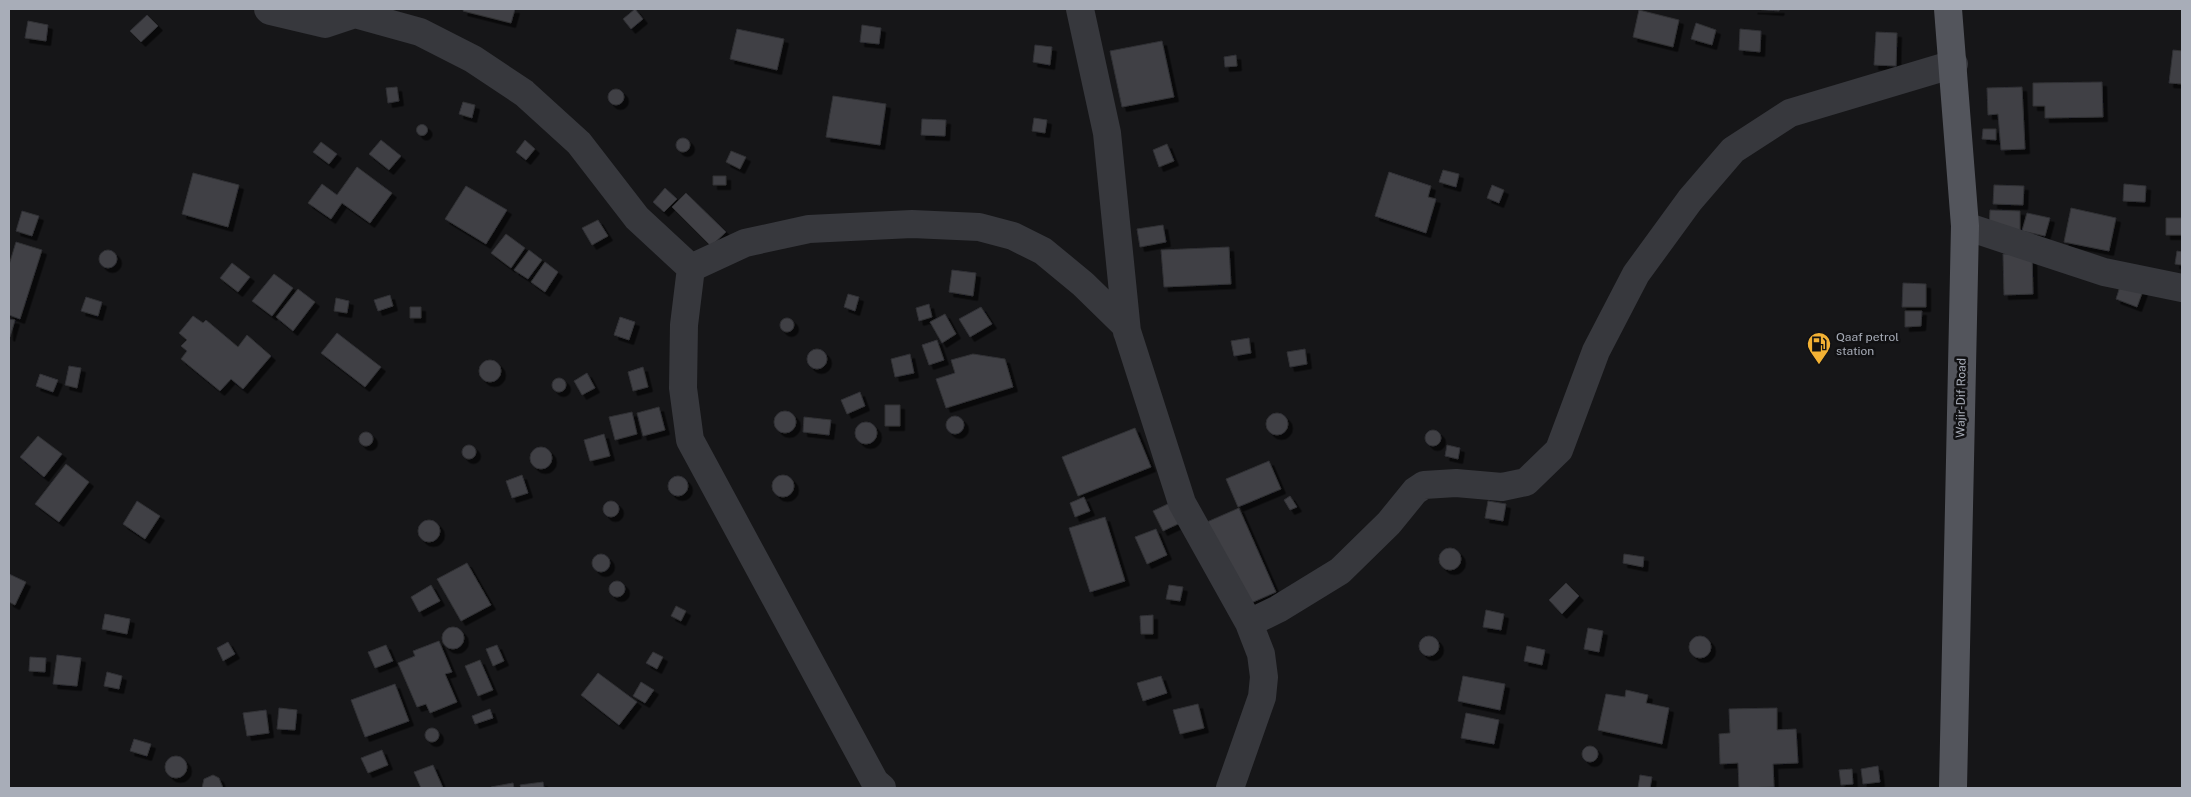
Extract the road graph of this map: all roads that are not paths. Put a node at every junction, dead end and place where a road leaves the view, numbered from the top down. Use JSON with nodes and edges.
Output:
{"nodes":[{"id":1,"x":268,"y":9,"type":"edge"},
{"id":2,"x":1080,"y":9,"type":"edge"},
{"id":3,"x":1948,"y":9,"type":"edge"},
{"id":4,"x":328,"y":16,"type":"edge"},
{"id":5,"x":1954,"y":64,"type":"junction"},
{"id":6,"x":1965,"y":226,"type":"junction"},
{"id":7,"x":691,"y":268,"type":"junction"},
{"id":8,"x":2182,"y":288,"type":"edge"},
{"id":9,"x":1127,"y":332,"type":"junction"},
{"id":10,"x":1249,"y":623,"type":"junction"},
{"id":11,"x":882,"y":788,"type":"edge"},
{"id":12,"x":1230,"y":788,"type":"edge"},
{"id":13,"x":1953,"y":788,"type":"edge"}],
"edges":[{"from":1,"to":4,"type":"street"},
{"from":2,"to":9,"type":"street"},
{"from":3,"to":5,"type":"main road","name":"Wajir-Dif Road"},
{"from":4,"to":7,"type":"street"},
{"from":5,"to":6,"type":"main road","name":"Wajir-Dif Road"},
{"from":5,"to":10,"type":"street"},
{"from":6,"to":8,"type":"street"},
{"from":6,"to":13,"type":"main road","name":"Wajir-Dif Road"},
{"from":7,"to":9,"type":"street"},
{"from":7,"to":11,"type":"street"},
{"from":9,"to":10,"type":"street"},
{"from":10,"to":12,"type":"street"}]}
